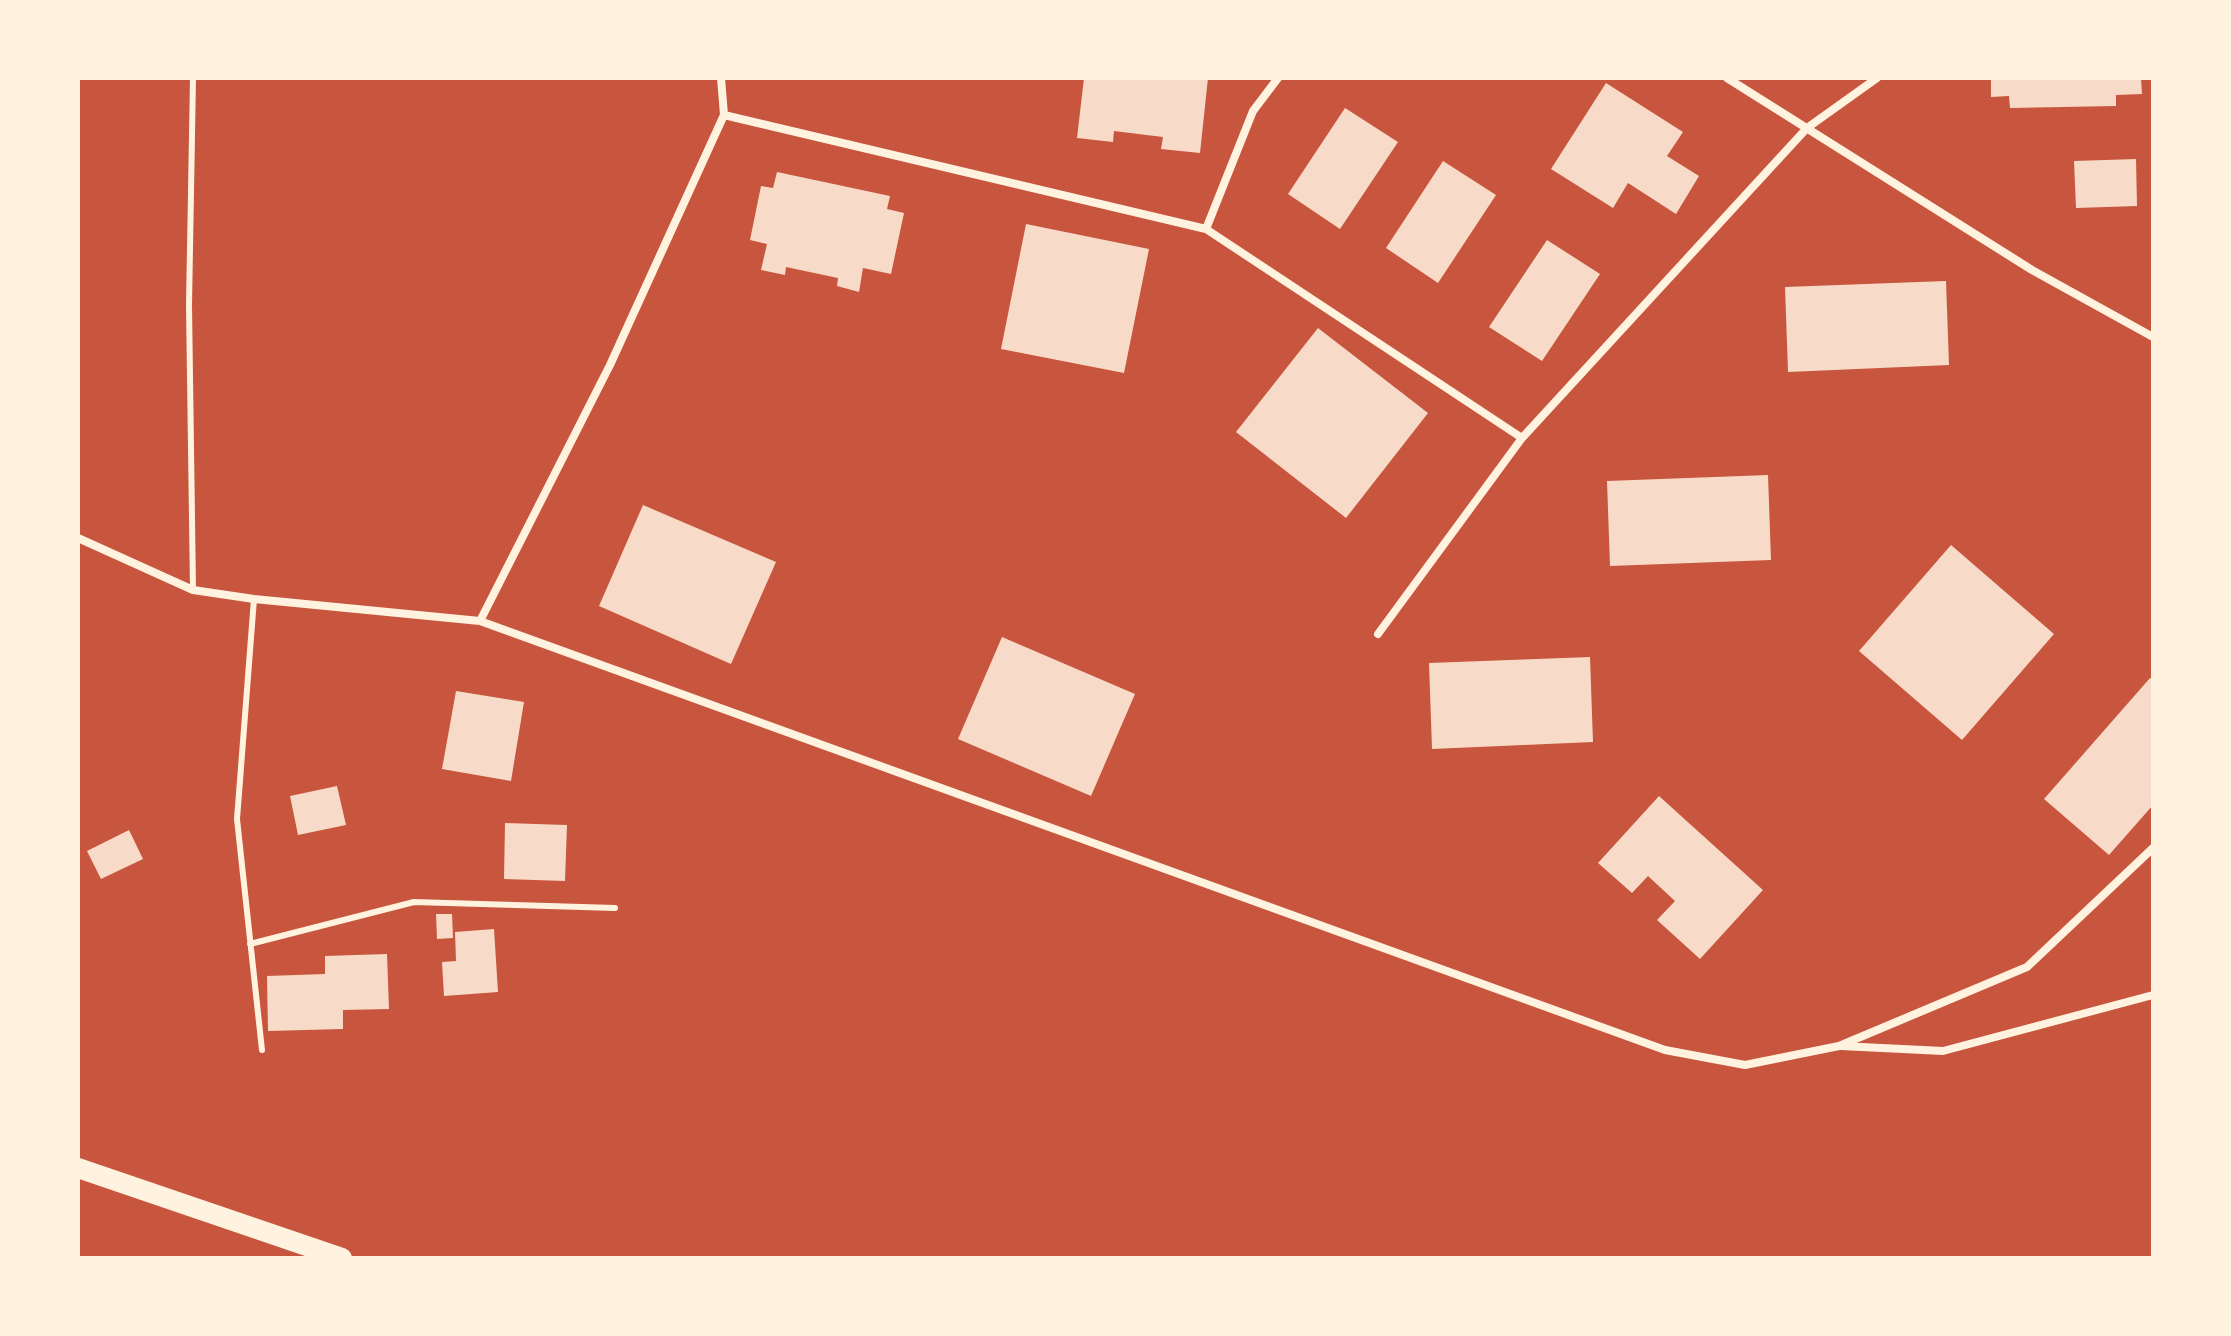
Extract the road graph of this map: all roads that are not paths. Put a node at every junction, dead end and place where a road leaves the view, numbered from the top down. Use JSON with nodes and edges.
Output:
{"nodes":[{"id":1,"x":193,"y":78,"type":"edge"},
{"id":2,"x":721,"y":78,"type":"edge"},
{"id":3,"x":1278,"y":78,"type":"edge"},
{"id":4,"x":1727,"y":78,"type":"edge"},
{"id":5,"x":1877,"y":78,"type":"edge"},
{"id":6,"x":724,"y":115,"type":"junction"},
{"id":7,"x":1807,"y":128,"type":"junction"},
{"id":8,"x":1206,"y":229,"type":"junction"},
{"id":9,"x":2153,"y":337,"type":"edge"},
{"id":10,"x":1522,"y":438,"type":"junction"},
{"id":11,"x":78,"y":538,"type":"edge"},
{"id":12,"x":193,"y":590,"type":"junction"},
{"id":13,"x":254,"y":599,"type":"junction"},
{"id":14,"x":480,"y":621,"type":"junction"},
{"id":15,"x":1378,"y":634,"type":"dead end"},
{"id":16,"x":2153,"y":848,"type":"edge"},
{"id":17,"x":615,"y":908,"type":"dead end"},
{"id":18,"x":250,"y":944,"type":"junction"},
{"id":19,"x":2153,"y":995,"type":"edge"},
{"id":20,"x":1839,"y":1046,"type":"junction"},
{"id":21,"x":262,"y":1050,"type":"dead end"},
{"id":22,"x":78,"y":1168,"type":"edge"},
{"id":23,"x":342,"y":1258,"type":"edge"}],
"edges":[{"from":1,"to":12,"type":"lane"},
{"from":2,"to":6,"type":"street"},
{"from":3,"to":8,"type":"street"},
{"from":4,"to":7,"type":"street"},
{"from":5,"to":7,"type":"street"},
{"from":6,"to":8,"type":"street"},
{"from":6,"to":14,"type":"street"},
{"from":7,"to":9,"type":"street"},
{"from":7,"to":10,"type":"street"},
{"from":8,"to":10,"type":"street"},
{"from":10,"to":15,"type":"street"},
{"from":11,"to":12,"type":"street"},
{"from":12,"to":13,"type":"street"},
{"from":13,"to":14,"type":"street"},
{"from":13,"to":18,"type":"lane"},
{"from":14,"to":20,"type":"street"},
{"from":16,"to":20,"type":"street"},
{"from":17,"to":18,"type":"lane"},
{"from":18,"to":21,"type":"lane"},
{"from":19,"to":20,"type":"street"},
{"from":22,"to":23,"type":"main road"}]}
